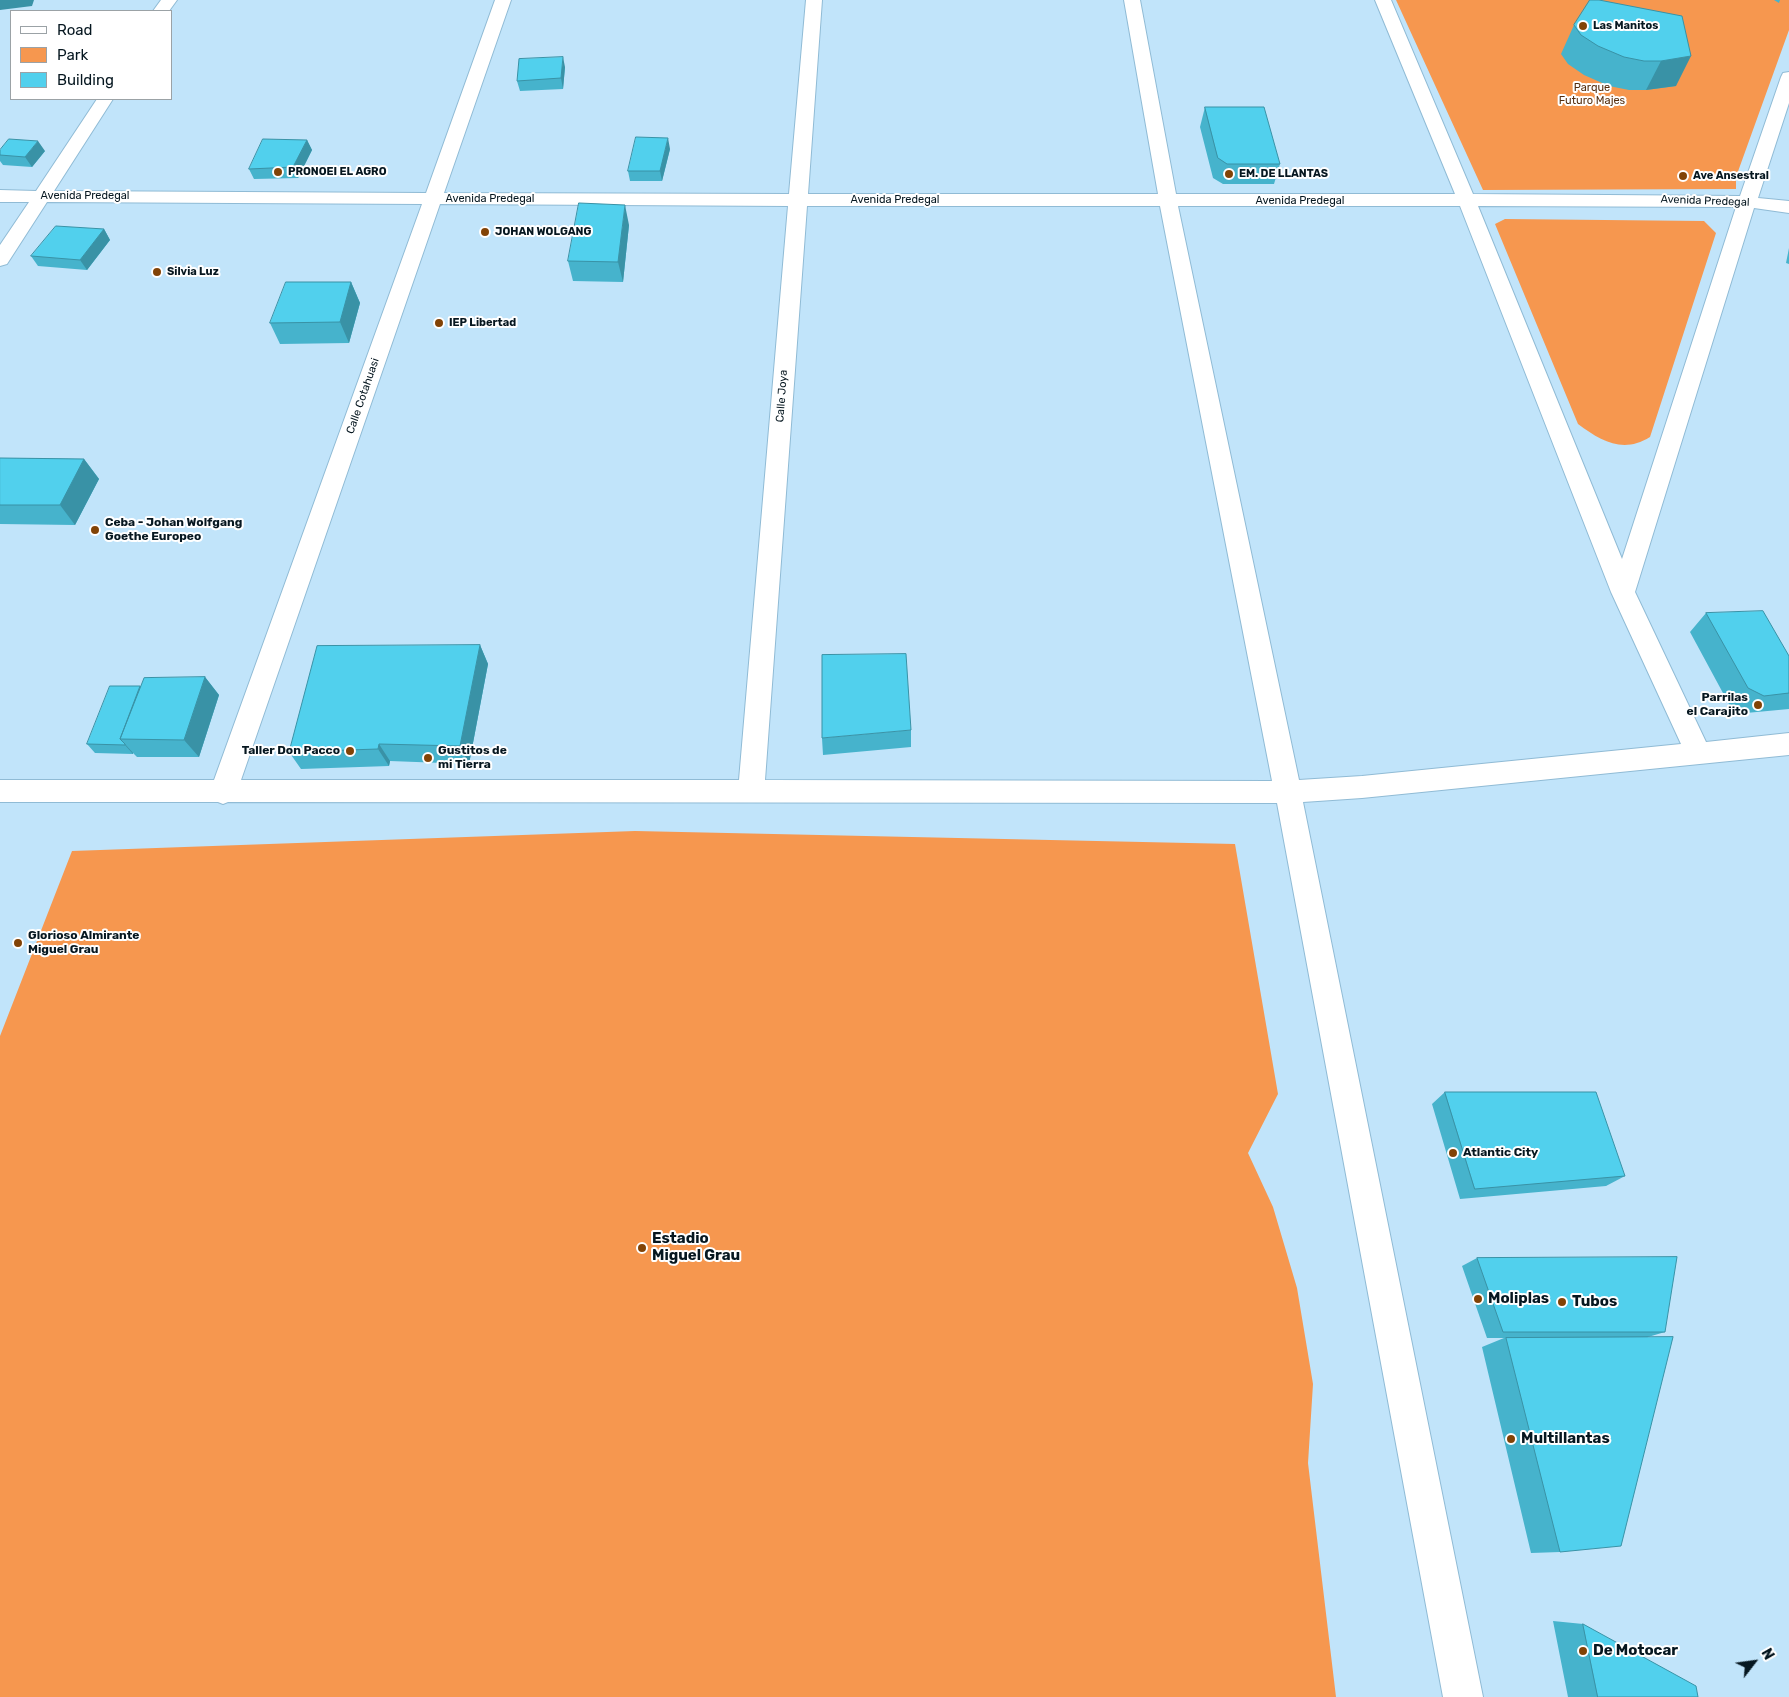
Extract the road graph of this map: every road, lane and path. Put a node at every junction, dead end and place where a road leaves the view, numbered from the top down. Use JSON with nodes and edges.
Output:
{"nodes":[{"id":1,"x":503,"y":0,"type":"edge"},
{"id":2,"x":814,"y":0,"type":"edge"},
{"id":3,"x":1132,"y":0,"type":"edge"},
{"id":4,"x":1382,"y":0,"type":"edge"},
{"id":5,"x":1789,"y":77,"type":"edge"},
{"id":6,"x":104,"y":100,"type":"edge"},
{"id":7,"x":0,"y":196,"type":"edge"},
{"id":8,"x":43,"y":196,"type":"junction"},
{"id":9,"x":433,"y":198,"type":"junction"},
{"id":10,"x":797,"y":200,"type":"junction"},
{"id":11,"x":1168,"y":201,"type":"junction"},
{"id":12,"x":1467,"y":201,"type":"junction"},
{"id":13,"x":1747,"y":202,"type":"junction"},
{"id":14,"x":1789,"y":207,"type":"edge"},
{"id":15,"x":0,"y":260,"type":"edge"},
{"id":16,"x":1623,"y":592,"type":"junction"},
{"id":17,"x":1789,"y":744,"type":"edge"},
{"id":18,"x":1698,"y":753,"type":"junction"},
{"id":19,"x":0,"y":791,"type":"edge"},
{"id":20,"x":1288,"y":792,"type":"junction"},
{"id":21,"x":223,"y":793,"type":"junction"},
{"id":22,"x":751,"y":793,"type":"junction"},
{"id":23,"x":1463,"y":1697,"type":"edge"}],
"edges":[{"from":1,"to":9,"type":"street","name":"Calle Cotahuasi"},
{"from":2,"to":10,"type":"street","name":"Calle Joya"},
{"from":3,"to":11,"type":"street"},
{"from":4,"to":12,"type":"street"},
{"from":5,"to":13,"type":"street"},
{"from":6,"to":8,"type":"street"},
{"from":7,"to":8,"type":"street","name":"Avenida Predegal"},
{"from":8,"to":9,"type":"street","name":"Avenida Predegal"},
{"from":8,"to":15,"type":"street"},
{"from":9,"to":10,"type":"street","name":"Avenida Predegal"},
{"from":9,"to":21,"type":"street","name":"Calle Cotahuasi"},
{"from":10,"to":11,"type":"street","name":"Avenida Predegal"},
{"from":10,"to":22,"type":"street","name":"Calle Joya"},
{"from":11,"to":12,"type":"street","name":"Avenida Predegal"},
{"from":11,"to":20,"type":"street"},
{"from":12,"to":13,"type":"street","name":"Avenida Predegal"},
{"from":12,"to":16,"type":"street"},
{"from":13,"to":14,"type":"street","name":"Avenida Predegal"},
{"from":13,"to":16,"type":"street"},
{"from":16,"to":18,"type":"street"},
{"from":17,"to":18,"type":"street"},
{"from":18,"to":20,"type":"street"},
{"from":19,"to":21,"type":"street"},
{"from":20,"to":22,"type":"street"},
{"from":20,"to":23,"type":"street"},
{"from":21,"to":22,"type":"street"}]}
